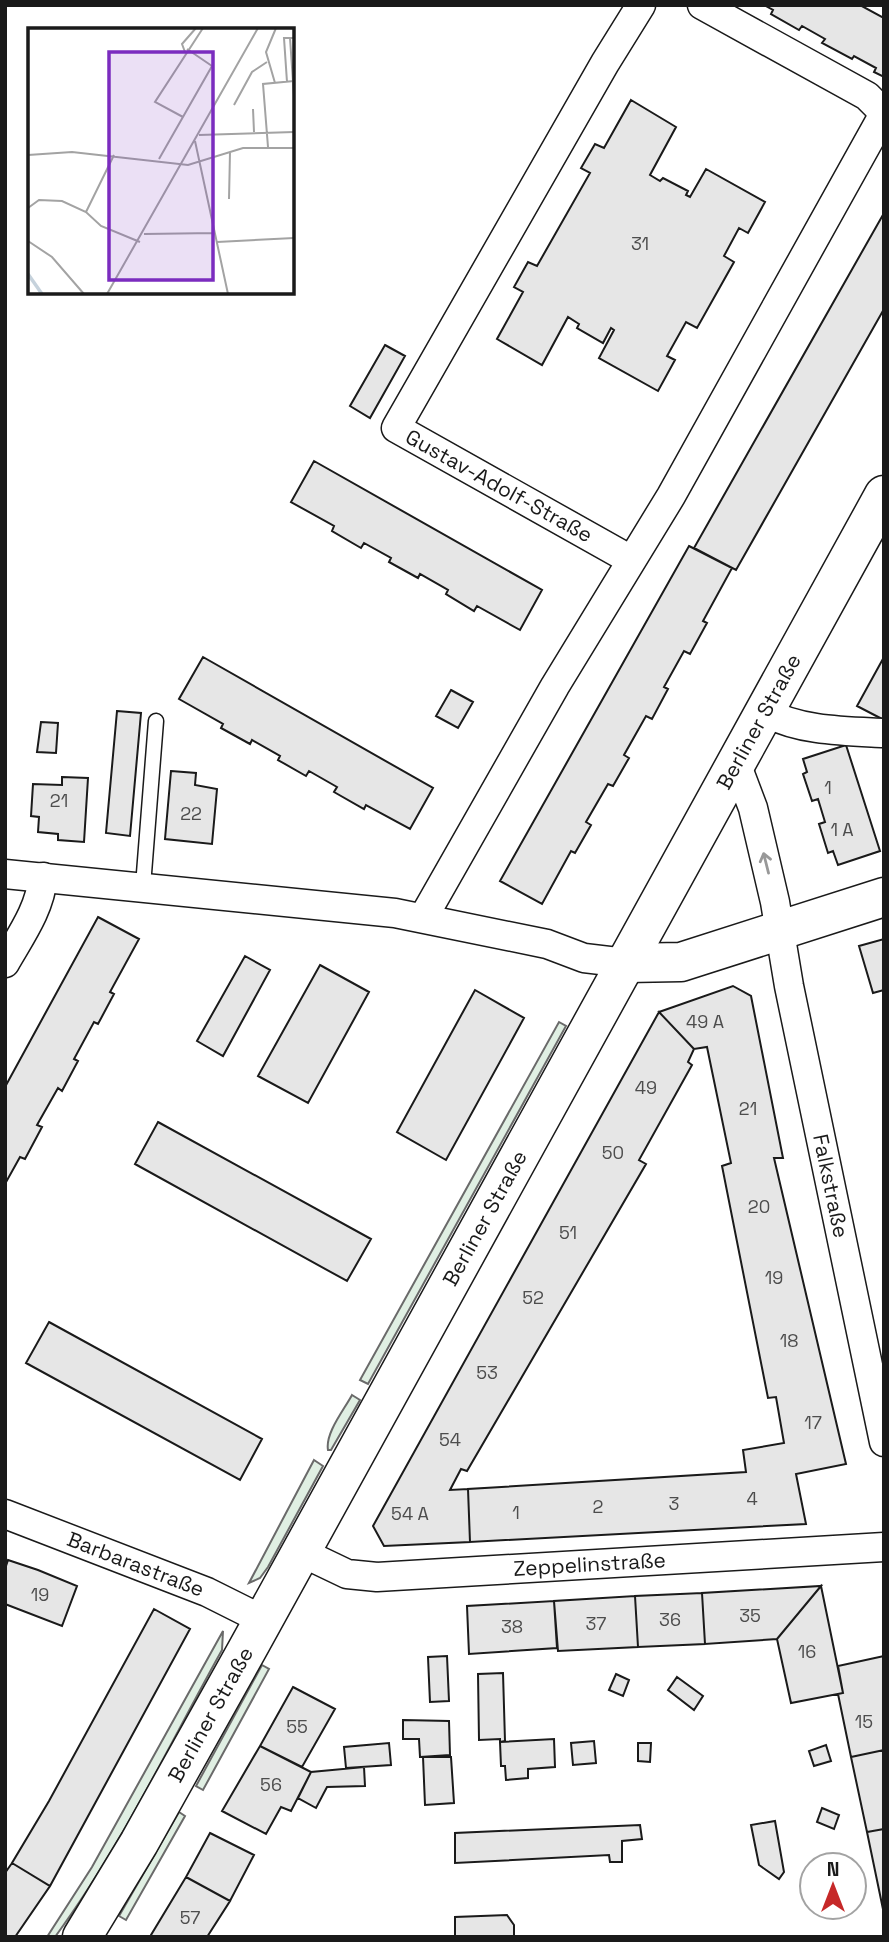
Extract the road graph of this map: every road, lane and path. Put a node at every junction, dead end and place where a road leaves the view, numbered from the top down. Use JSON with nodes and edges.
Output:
{"nodes":[{"id":1,"x":641,"y":5,"type":"edge"},
{"id":2,"x":702,"y":5,"type":"edge"},
{"id":3,"x":884,"y":495,"type":"edge"},
{"id":4,"x":631,"y":560,"type":"junction"},
{"id":5,"x":765,"y":712,"type":"junction"},
{"id":6,"x":156,"y":721,"type":"dead end"},
{"id":7,"x":884,"y":733,"type":"edge"},
{"id":8,"x":736,"y":764,"type":"junction"},
{"id":9,"x":5,"y":874,"type":"edge"},
{"id":10,"x":43,"y":877,"type":"junction"},
{"id":11,"x":143,"y":886,"type":"junction"},
{"id":12,"x":884,"y":897,"type":"edge"},
{"id":13,"x":423,"y":918,"type":"junction"},
{"id":14,"x":780,"y":930,"type":"junction"},
{"id":15,"x":5,"y":963,"type":"edge"},
{"id":16,"x":626,"y":963,"type":"junction"},
{"id":17,"x":884,"y":1442,"type":"edge"},
{"id":18,"x":5,"y":1514,"type":"edge"},
{"id":19,"x":884,"y":1547,"type":"edge"},
{"id":20,"x":301,"y":1552,"type":"junction"},
{"id":21,"x":263,"y":1620,"type":"junction"},
{"id":22,"x":82,"y":1937,"type":"edge"}],
"edges":[{"from":1,"to":4,"type":"street","name":"Gustav-Adolf-Straße"},
{"from":2,"to":4,"type":"street"},
{"from":3,"to":5,"type":"main road","name":"Berliner Straße"},
{"from":4,"to":13,"type":"street"},
{"from":5,"to":7,"type":"street"},
{"from":5,"to":8,"type":"main road","name":"Berliner Straße"},
{"from":6,"to":11,"type":"lane"},
{"from":14,"to":8,"type":"street","name":"Falkstraße","one_way":true},
{"from":8,"to":16,"type":"main road","name":"Berliner Straße"},
{"from":9,"to":10,"type":"street"},
{"from":10,"to":11,"type":"street"},
{"from":10,"to":15,"type":"street"},
{"from":11,"to":13,"type":"street"},
{"from":12,"to":14,"type":"main road"},
{"from":13,"to":16,"type":"street"},
{"from":14,"to":16,"type":"main road"},
{"from":14,"to":17,"type":"street","name":"Falkstraße"},
{"from":16,"to":20,"type":"main road","name":"Berliner Straße"},
{"from":18,"to":21,"type":"street","name":"Barbarastraße"},
{"from":19,"to":20,"type":"street","name":"Zeppelinstraße"},
{"from":20,"to":21,"type":"main road","name":"Berliner Straße"},
{"from":21,"to":22,"type":"main road","name":"Berliner Straße"}]}
